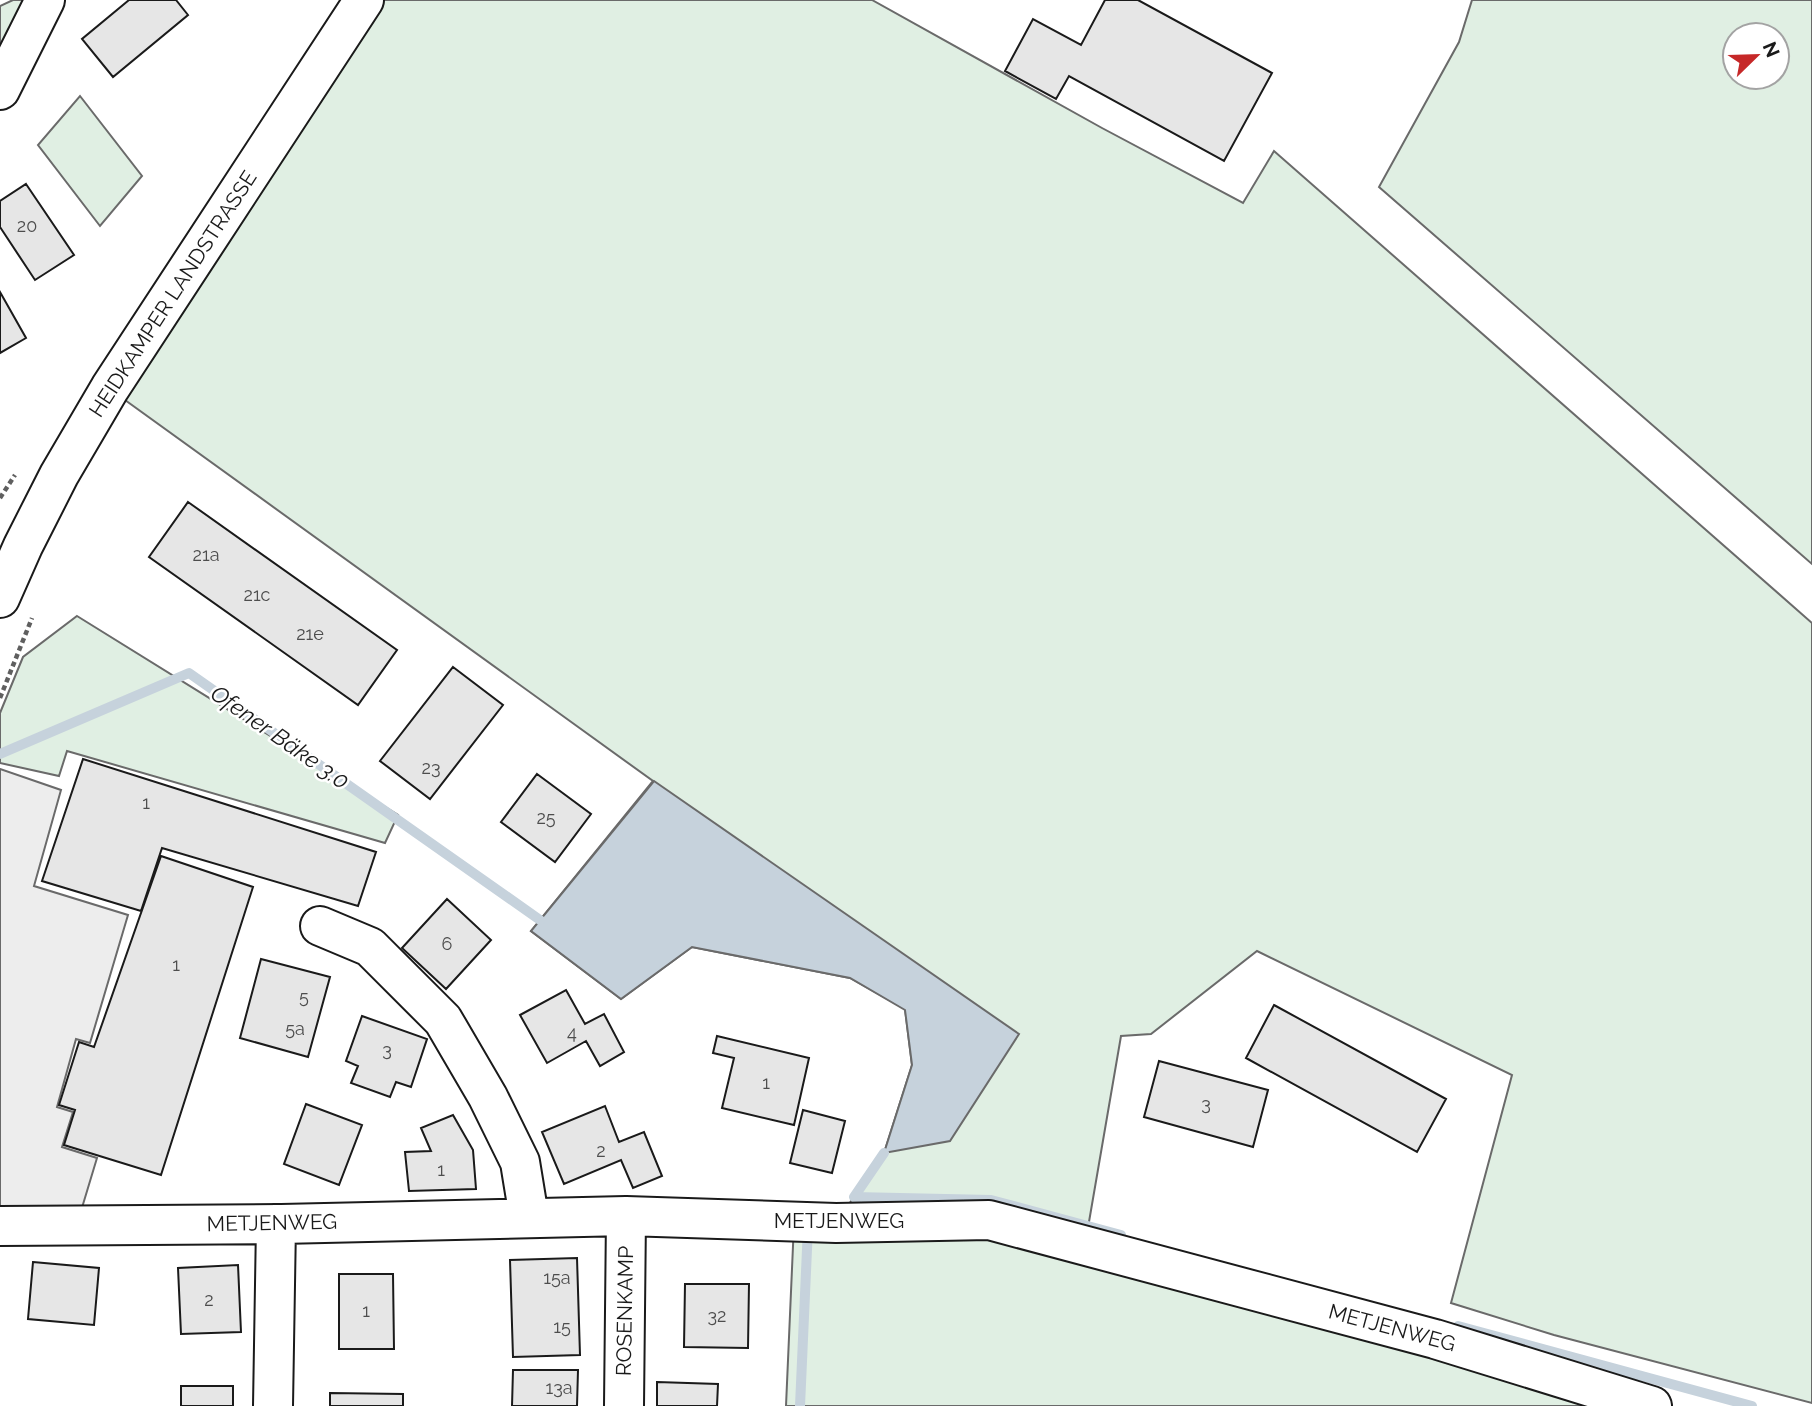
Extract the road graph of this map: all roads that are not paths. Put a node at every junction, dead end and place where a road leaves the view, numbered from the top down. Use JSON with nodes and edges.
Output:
{"nodes":[{"id":1,"x":45,"y":0,"type":"edge"},
{"id":2,"x":364,"y":0,"type":"edge"},
{"id":3,"x":0,"y":90,"type":"edge"},
{"id":4,"x":0,"y":598,"type":"edge"},
{"id":5,"x":320,"y":926,"type":"dead end"},
{"id":6,"x":626,"y":1216,"type":"junction"},
{"id":7,"x":529,"y":1217,"type":"junction"},
{"id":8,"x":276,"y":1224,"type":"junction"},
{"id":9,"x":0,"y":1226,"type":"edge"},
{"id":10,"x":273,"y":1406,"type":"edge"},
{"id":11,"x":624,"y":1406,"type":"edge"},
{"id":12,"x":1652,"y":1406,"type":"edge"}],
"edges":[{"from":1,"to":3,"type":"street"},
{"from":2,"to":4,"type":"street","name":"HEIDKAMPER LANDSTRASSE"},
{"from":5,"to":7,"type":"street"},
{"from":6,"to":7,"type":"street","name":"METJENWEG"},
{"from":6,"to":11,"type":"street","name":"ROSENKAMP"},
{"from":6,"to":12,"type":"street","name":"METJENWEG"},
{"from":7,"to":8,"type":"street","name":"METJENWEG"},
{"from":8,"to":9,"type":"street","name":"METJENWEG"},
{"from":8,"to":10,"type":"street"}]}
